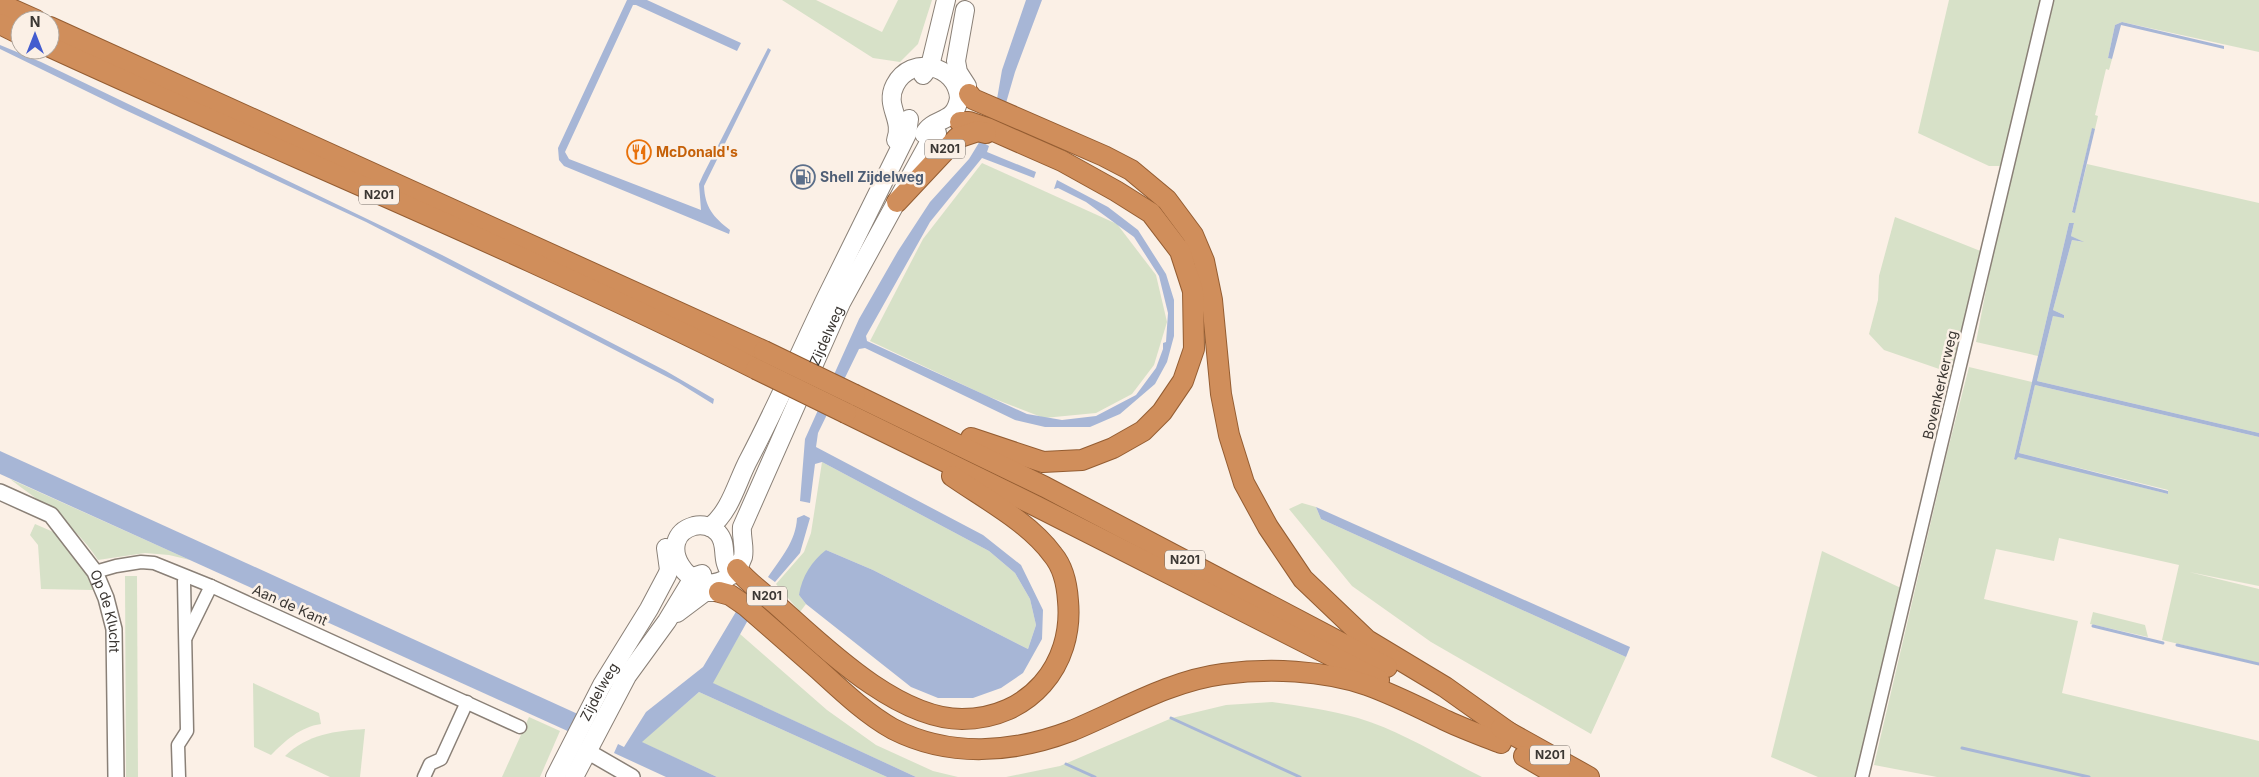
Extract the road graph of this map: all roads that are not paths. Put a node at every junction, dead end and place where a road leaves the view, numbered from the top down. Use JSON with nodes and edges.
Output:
{"nodes":[{"id":1,"x":2047,"y":0,"type":"edge"},
{"id":2,"x":945,"y":2,"type":"edge"},
{"id":3,"x":0,"y":4,"type":"edge"},
{"id":4,"x":966,"y":5,"type":"edge"},
{"id":5,"x":14,"y":10,"type":"edge"},
{"id":6,"x":60,"y":32,"type":"edge"},
{"id":7,"x":60,"y":52,"type":"edge"},
{"id":8,"x":925,"y":67,"type":"junction"},
{"id":9,"x":954,"y":74,"type":"junction"},
{"id":10,"x":964,"y":105,"type":"junction"},
{"id":11,"x":904,"y":121,"type":"junction"},
{"id":12,"x":931,"y":132,"type":"junction"},
{"id":13,"x":1010,"y":139,"type":"junction"},
{"id":14,"x":897,"y":202,"type":"junction"},
{"id":15,"x":760,"y":360,"type":"junction"},
{"id":16,"x":855,"y":394,"type":"junction"},
{"id":17,"x":904,"y":441,"type":"junction"},
{"id":18,"x":0,"y":492,"type":"edge"},
{"id":19,"x":711,"y":522,"type":"junction"},
{"id":20,"x":736,"y":533,"type":"junction"},
{"id":21,"x":674,"y":564,"type":"junction"},
{"id":22,"x":95,"y":572,"type":"junction"},
{"id":23,"x":723,"y":573,"type":"junction"},
{"id":24,"x":184,"y":581,"type":"dead end"},
{"id":25,"x":212,"y":586,"type":"junction"},
{"id":26,"x":666,"y":621,"type":"junction"},
{"id":27,"x":185,"y":639,"type":"junction"},
{"id":28,"x":467,"y":702,"type":"junction"},
{"id":29,"x":520,"y":727,"type":"dead end"},
{"id":30,"x":1506,"y":738,"type":"junction"},
{"id":31,"x":587,"y":753,"type":"junction"},
{"id":32,"x":116,"y":777,"type":"edge"},
{"id":33,"x":179,"y":777,"type":"edge"},
{"id":34,"x":424,"y":777,"type":"edge"},
{"id":35,"x":555,"y":777,"type":"edge"},
{"id":36,"x":574,"y":777,"type":"edge"},
{"id":37,"x":632,"y":777,"type":"edge"},
{"id":38,"x":1560,"y":777,"type":"edge"},
{"id":39,"x":1589,"y":777,"type":"edge"},
{"id":40,"x":1862,"y":777,"type":"edge"}],
"edges":[{"from":1,"to":40,"type":"street","name":"Bovenkerkerweg"},
{"from":2,"to":8,"type":"main road"},
{"from":3,"to":5,"type":"highway"},
{"from":4,"to":9,"type":"main road"},
{"from":6,"to":15,"type":"highway","number":"N201"},
{"from":7,"to":15,"type":"highway","number":"N201"},
{"from":8,"to":9,"type":"main road"},
{"from":8,"to":11,"type":"main road"},
{"from":9,"to":10,"type":"main road"},
{"from":10,"to":12,"type":"main road"},
{"from":10,"to":12,"type":"main road"},
{"from":10,"to":13,"type":"highway","number":"N201"},
{"from":10,"to":30,"type":"highway","number":"N201"},
{"from":11,"to":12,"type":"main road"},
{"from":11,"to":19,"type":"main road","name":"Zijdelweg"},
{"from":12,"to":14,"type":"main road","name":"Zijdelweg"},
{"from":13,"to":14,"type":"highway","number":"N201"},
{"from":13,"to":16,"type":"highway","number":"N201"},
{"from":14,"to":20,"type":"main road","name":"Zijdelweg"},
{"from":15,"to":16,"type":"highway","number":"N201","bridge":true},
{"from":15,"to":17,"type":"highway","number":"N201","bridge":true},
{"from":16,"to":30,"type":"highway","number":"N201"},
{"from":17,"to":23,"type":"highway","number":"N201"},
{"from":17,"to":30,"type":"highway","number":"N201"},
{"from":18,"to":22,"type":"street","name":"Op de Klucht"},
{"from":19,"to":20,"type":"main road"},
{"from":19,"to":21,"type":"main road"},
{"from":19,"to":23,"type":"main road"},
{"from":20,"to":23,"type":"main road"},
{"from":21,"to":23,"type":"main road"},
{"from":21,"to":35,"type":"main road","name":"Zijdelweg"},
{"from":22,"to":25,"type":"street","name":"Aan de Kant"},
{"from":22,"to":32,"type":"street","name":"Op de Klucht"},
{"from":23,"to":26,"type":"main road","name":"Zijdelweg"},
{"from":23,"to":26,"type":"main road","name":"Zijdelweg"},
{"from":23,"to":30,"type":"highway","number":"N201"},
{"from":24,"to":27,"type":"street"},
{"from":25,"to":27,"type":"street"},
{"from":25,"to":28,"type":"street","name":"Aan de Kant"},
{"from":26,"to":31,"type":"main road","name":"Zijdelweg"},
{"from":27,"to":33,"type":"street"},
{"from":28,"to":29,"type":"street","name":"Aan de Kant"},
{"from":28,"to":34,"type":"street"},
{"from":30,"to":38,"type":"highway","number":"N201"},
{"from":30,"to":39,"type":"highway","number":"N201"},
{"from":31,"to":36,"type":"main road","name":"Zijdelweg"},
{"from":31,"to":37,"type":"street"}]}
